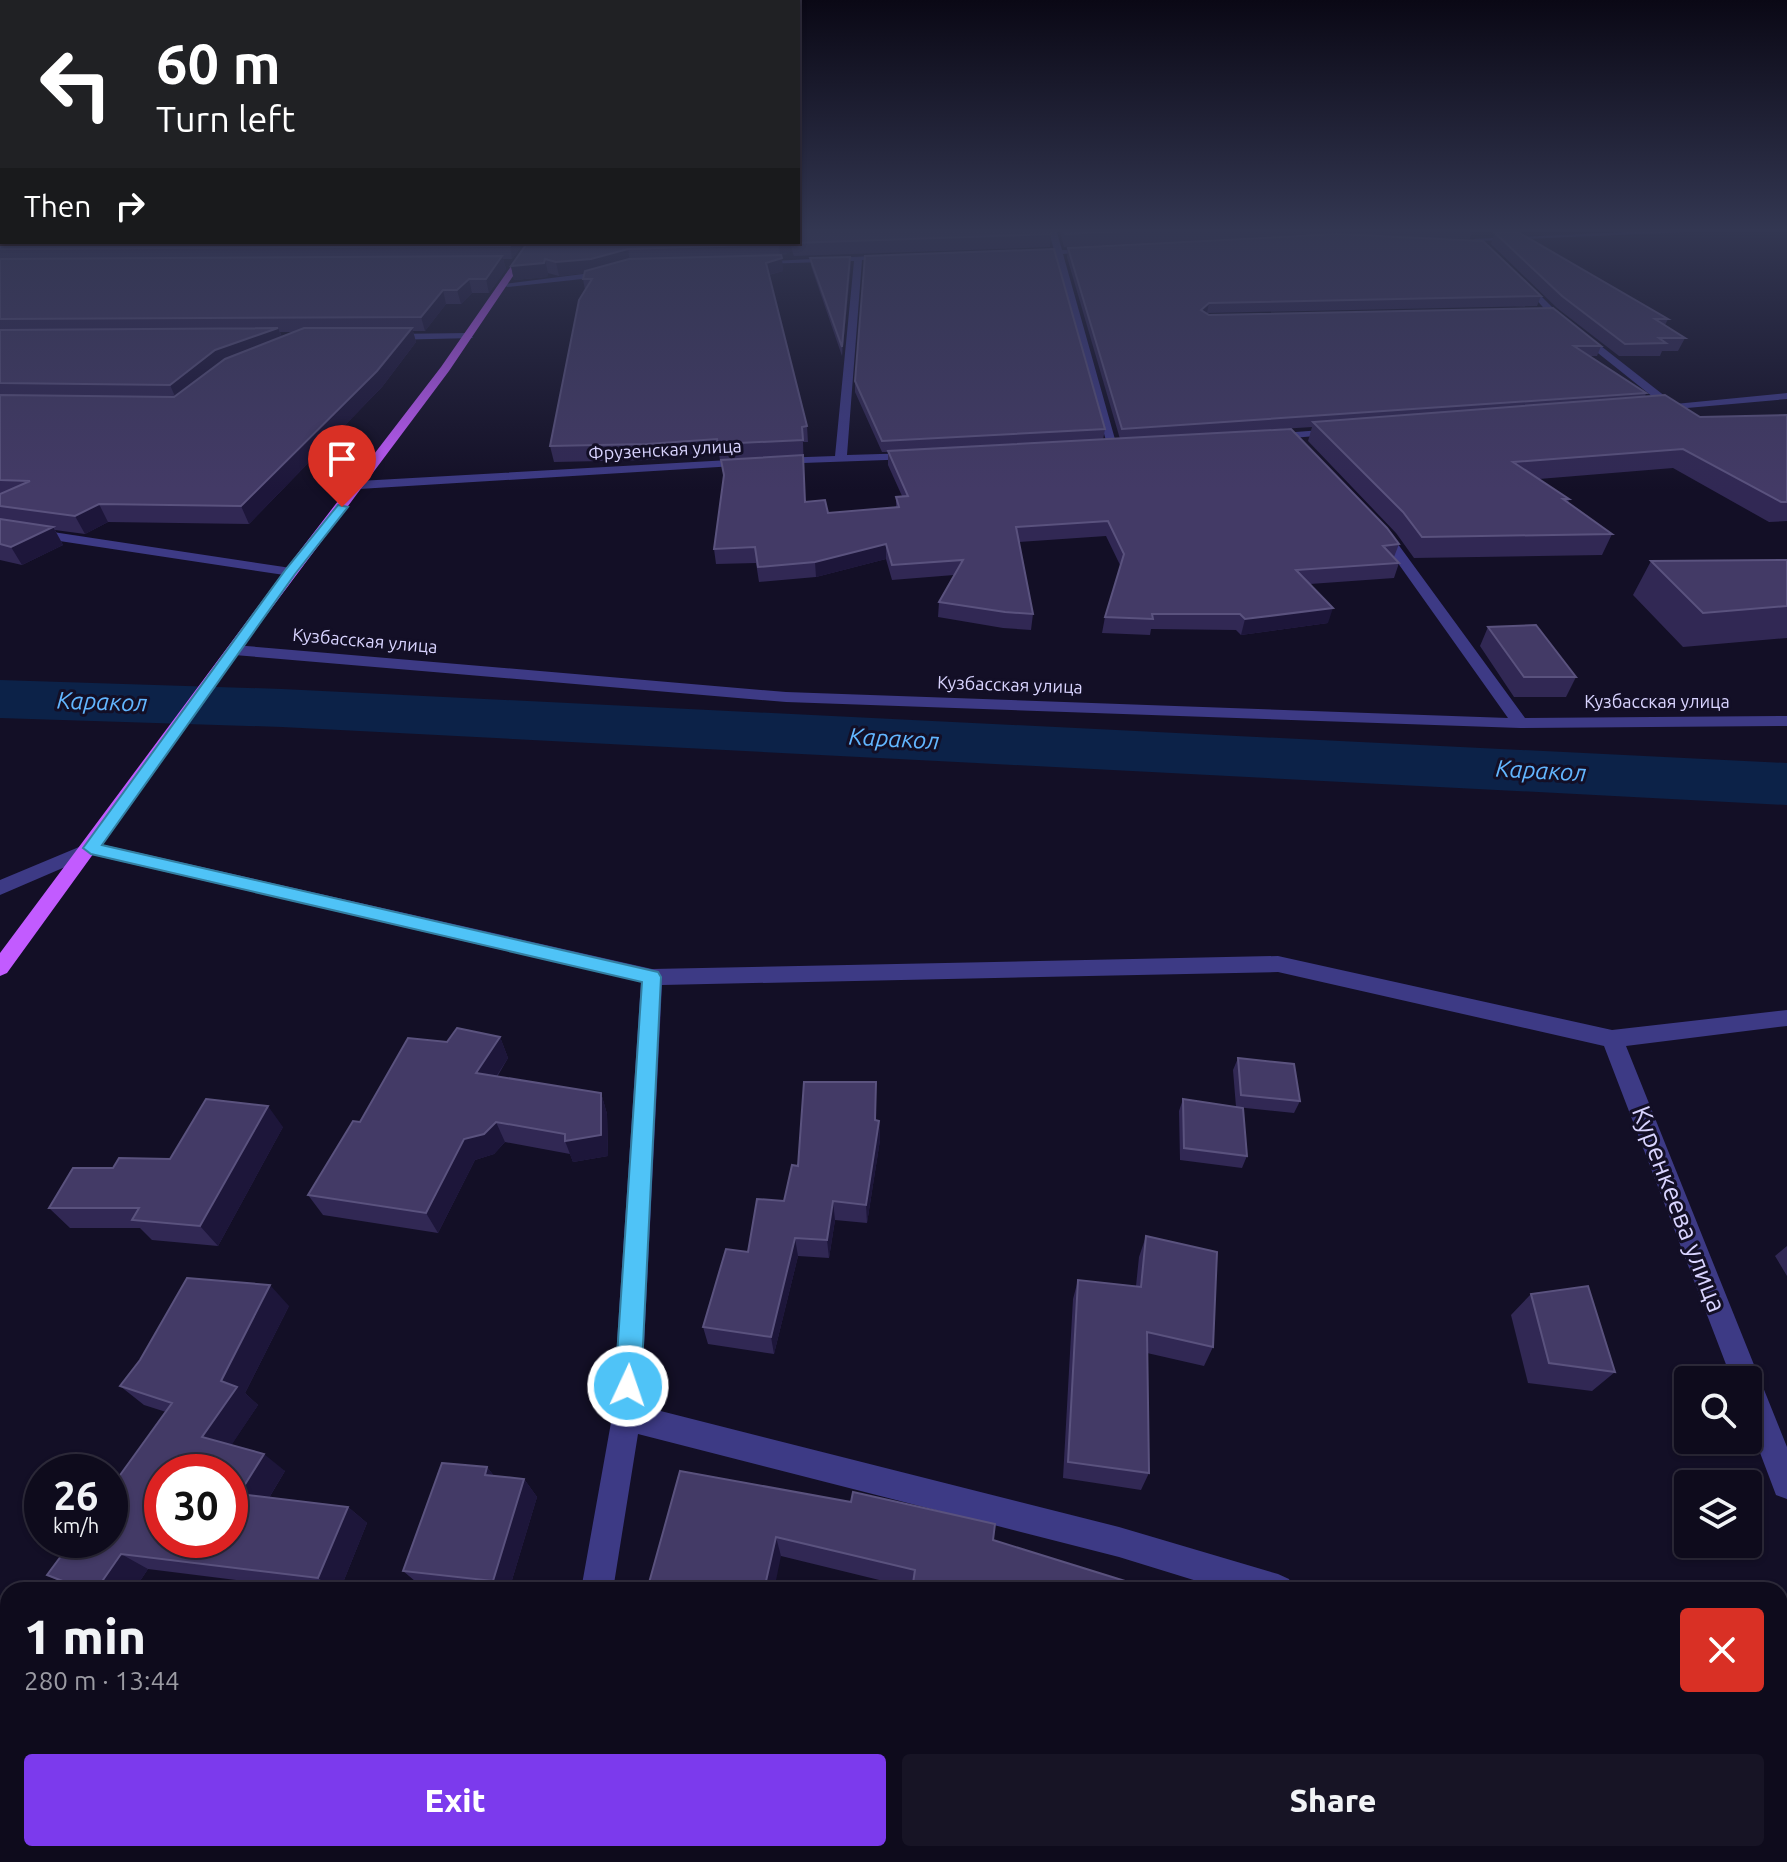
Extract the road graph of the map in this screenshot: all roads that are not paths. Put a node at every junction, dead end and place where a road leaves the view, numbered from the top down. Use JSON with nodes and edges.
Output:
{"nodes":[{"id":1,"x":484,"y":316,"type":"edge"},
{"id":2,"x":853,"y":316,"type":"edge"},
{"id":3,"x":1078,"y":316,"type":"edge"},
{"id":4,"x":1557,"y":316,"type":"edge"},
{"id":5,"x":470,"y":336,"type":"junction"},
{"id":6,"x":378,"y":337,"type":"edge"},
{"id":7,"x":1787,"y":396,"type":"edge"},
{"id":8,"x":1698,"y":405,"type":"junction"},
{"id":9,"x":1672,"y":407,"type":"junction"},
{"id":10,"x":1640,"y":410,"type":"edge"},
{"id":11,"x":1743,"y":416,"type":"edge"},
{"id":12,"x":1355,"y":430,"type":"edge"},
{"id":13,"x":1291,"y":435,"type":"junction"},
{"id":14,"x":1262,"y":437,"type":"edge"},
{"id":15,"x":1302,"y":446,"type":"edge"},
{"id":16,"x":1128,"y":447,"type":"edge"},
{"id":17,"x":1099,"y":448,"type":"edge"},
{"id":18,"x":1114,"y":448,"type":"junction"},
{"id":19,"x":932,"y":455,"type":"edge"},
{"id":20,"x":841,"y":459,"type":"junction"},
{"id":21,"x":359,"y":485,"type":"junction"},
{"id":22,"x":1367,"y":515,"type":"edge"},
{"id":23,"x":0,"y":528,"type":"edge"},
{"id":24,"x":291,"y":572,"type":"junction"},
{"id":25,"x":234,"y":650,"type":"junction"},
{"id":26,"x":1787,"y":721,"type":"edge"},
{"id":27,"x":1520,"y":723,"type":"junction"},
{"id":28,"x":91,"y":848,"type":"junction"},
{"id":29,"x":0,"y":888,"type":"edge"},
{"id":30,"x":0,"y":968,"type":"edge"},
{"id":31,"x":652,"y":977,"type":"junction"},
{"id":32,"x":1787,"y":1018,"type":"edge"},
{"id":33,"x":1612,"y":1039,"type":"junction"},
{"id":34,"x":1741,"y":1366,"type":"edge"},
{"id":35,"x":626,"y":1417,"type":"junction"},
{"id":36,"x":1762,"y":1420,"type":"edge"},
{"id":37,"x":1787,"y":1484,"type":"edge"},
{"id":38,"x":598,"y":1582,"type":"edge"},
{"id":39,"x":1252,"y":1582,"type":"edge"}],
"edges":[{"from":1,"to":5,"type":"main road"},
{"from":2,"to":20,"type":"street"},
{"from":3,"to":18,"type":"street"},
{"from":4,"to":9,"type":"street"},
{"from":5,"to":6,"type":"street"},
{"from":5,"to":21,"type":"main road"},
{"from":7,"to":8,"type":"street"},
{"from":8,"to":9,"type":"street"},
{"from":8,"to":11,"type":"street"},
{"from":9,"to":10,"type":"street"},
{"from":12,"to":13,"type":"street"},
{"from":13,"to":14,"type":"street"},
{"from":13,"to":15,"type":"street"},
{"from":16,"to":18,"type":"street"},
{"from":17,"to":18,"type":"street"},
{"from":19,"to":20,"type":"street","name":"Фрузенская улица"},
{"from":20,"to":21,"type":"street","name":"Фрузенская улица"},
{"from":21,"to":24,"type":"main road"},
{"from":22,"to":27,"type":"street"},
{"from":23,"to":24,"type":"street"},
{"from":24,"to":25,"type":"main road"},
{"from":25,"to":27,"type":"street","name":"Кузбасская улица"},
{"from":25,"to":28,"type":"main road"},
{"from":26,"to":27,"type":"street","name":"Кузбасская улица"},
{"from":28,"to":29,"type":"street"},
{"from":28,"to":30,"type":"main road"},
{"from":28,"to":31,"type":"street"},
{"from":31,"to":33,"type":"street"},
{"from":31,"to":35,"type":"street"},
{"from":32,"to":33,"type":"street"},
{"from":33,"to":34,"type":"street","name":"Куренкеева улица"},
{"from":35,"to":38,"type":"street"},
{"from":35,"to":39,"type":"street"},
{"from":36,"to":37,"type":"street","name":"Куренкеева улица"}]}
